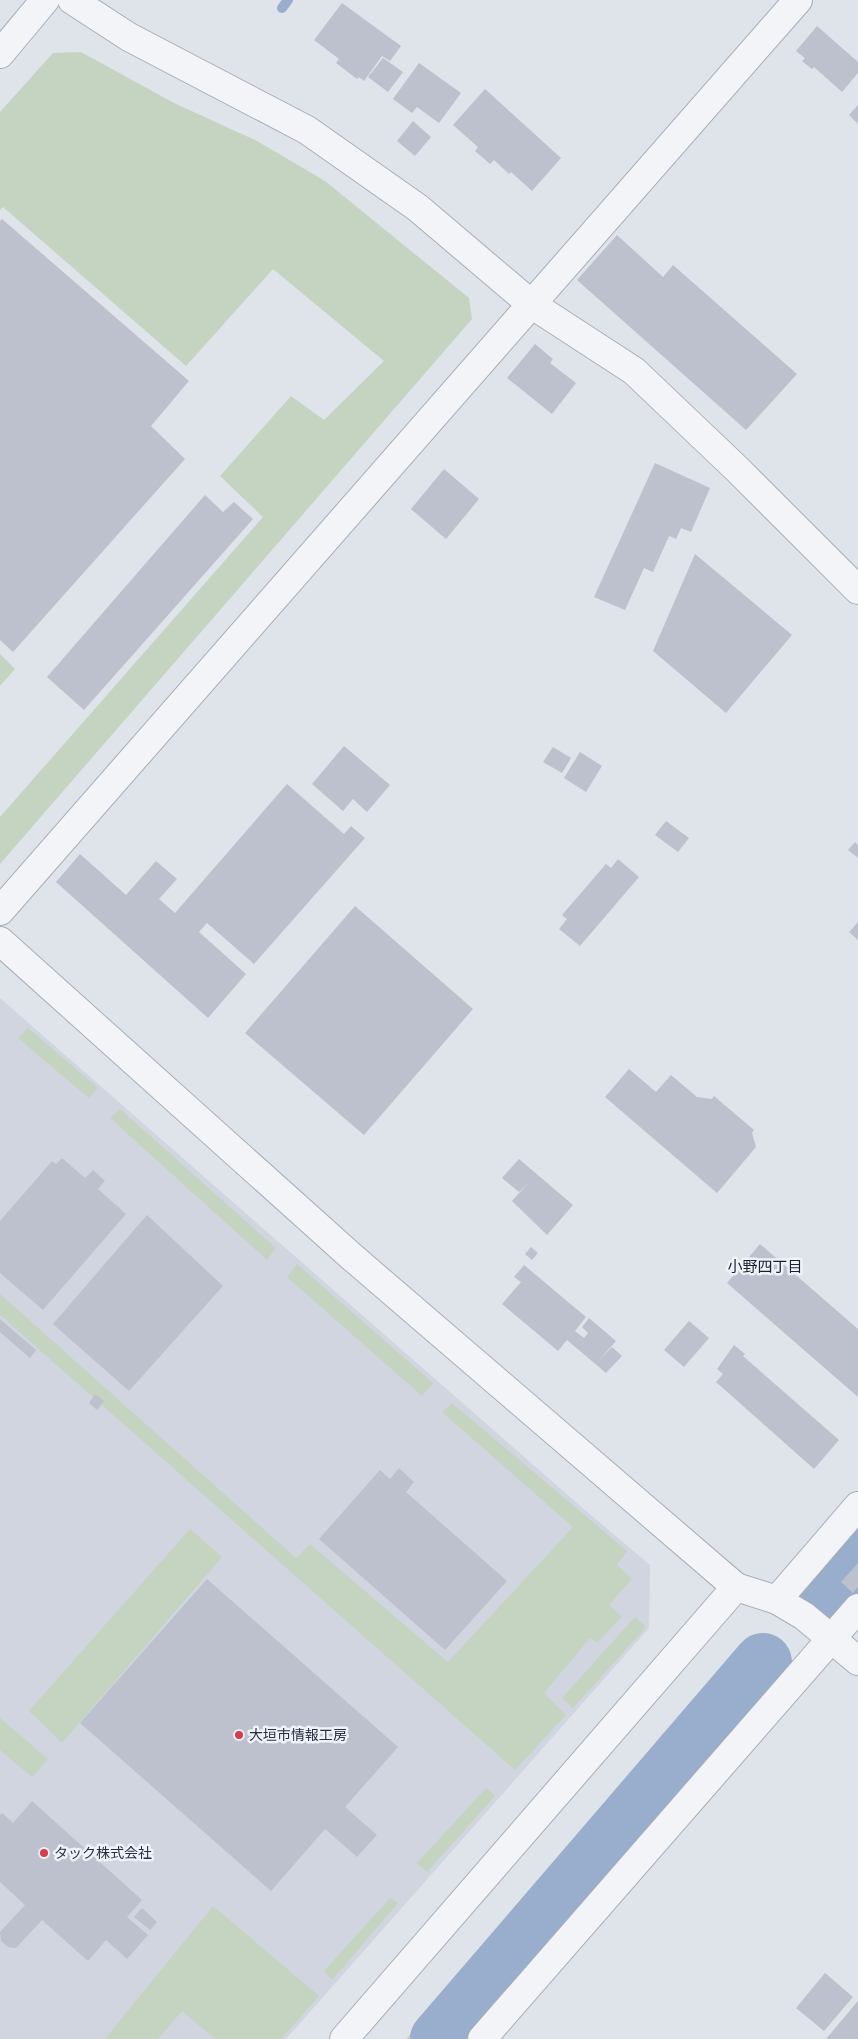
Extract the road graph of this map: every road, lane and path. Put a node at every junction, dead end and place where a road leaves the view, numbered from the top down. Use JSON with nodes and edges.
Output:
{"nodes":[{"id":1,"x":45,"y":0,"type":"edge"},
{"id":2,"x":72,"y":0,"type":"edge"},
{"id":3,"x":798,"y":0,"type":"edge"},
{"id":4,"x":0,"y":54,"type":"edge"},
{"id":5,"x":531,"y":304,"type":"junction"},
{"id":6,"x":858,"y":590,"type":"edge"},
{"id":7,"x":0,"y":911,"type":"edge"},
{"id":8,"x":0,"y":941,"type":"edge"},
{"id":9,"x":858,"y":1506,"type":"edge"},
{"id":10,"x":736,"y":1587,"type":"junction"},
{"id":11,"x":777,"y":1600,"type":"junction"},
{"id":12,"x":858,"y":1608,"type":"edge"},
{"id":13,"x":832,"y":1638,"type":"junction"},
{"id":14,"x":858,"y":1662,"type":"edge"},
{"id":15,"x":344,"y":2039,"type":"edge"},
{"id":16,"x":482,"y":2039,"type":"edge"}],
"edges":[{"from":1,"to":4,"type":"street"},
{"from":2,"to":5,"type":"street"},
{"from":3,"to":5,"type":"street"},
{"from":5,"to":6,"type":"street"},
{"from":5,"to":7,"type":"street"},
{"from":8,"to":10,"type":"street"},
{"from":9,"to":11,"type":"street"},
{"from":10,"to":11,"type":"street"},
{"from":10,"to":15,"type":"street"},
{"from":11,"to":13,"type":"street"},
{"from":12,"to":13,"type":"street"},
{"from":13,"to":14,"type":"street"},
{"from":13,"to":16,"type":"street"}]}
